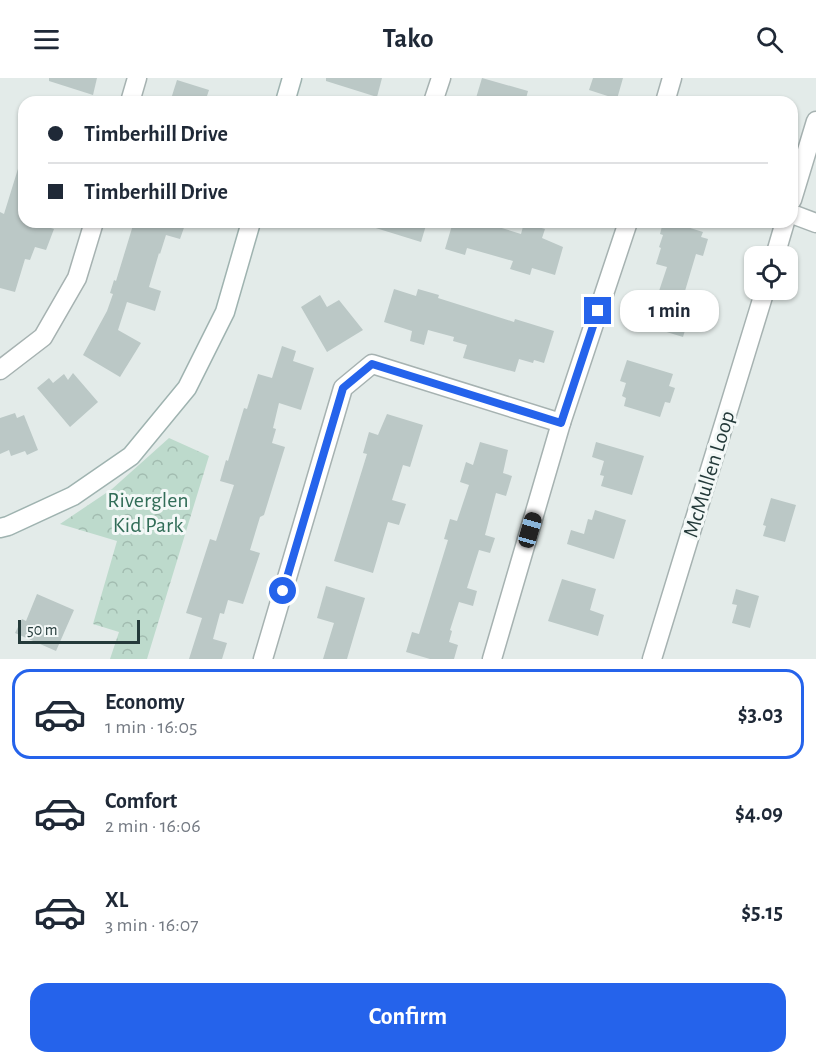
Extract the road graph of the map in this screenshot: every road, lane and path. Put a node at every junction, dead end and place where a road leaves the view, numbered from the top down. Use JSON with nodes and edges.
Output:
{"nodes":[{"id":1,"x":137,"y":78,"type":"edge"},
{"id":2,"x":292,"y":78,"type":"edge"},
{"id":3,"x":441,"y":78,"type":"edge"},
{"id":4,"x":672,"y":78,"type":"edge"},
{"id":5,"x":132,"y":96,"type":"edge"},
{"id":6,"x":287,"y":96,"type":"edge"},
{"id":7,"x":436,"y":96,"type":"edge"},
{"id":8,"x":667,"y":96,"type":"edge"},
{"id":9,"x":816,"y":121,"type":"edge"},
{"id":10,"x":798,"y":180,"type":"edge"},
{"id":11,"x":798,"y":216,"type":"edge"},
{"id":12,"x":816,"y":223,"type":"edge"},
{"id":13,"x":92,"y":228,"type":"edge"},
{"id":14,"x":249,"y":228,"type":"edge"},
{"id":15,"x":626,"y":228,"type":"edge"},
{"id":16,"x":783,"y":228,"type":"edge"},
{"id":17,"x":778,"y":246,"type":"edge"},
{"id":18,"x":762,"y":300,"type":"edge"},
{"id":19,"x":0,"y":370,"type":"edge"},
{"id":20,"x":561,"y":423,"type":"junction"},
{"id":21,"x":0,"y":528,"type":"edge"},
{"id":22,"x":263,"y":659,"type":"edge"},
{"id":23,"x":492,"y":659,"type":"edge"},
{"id":24,"x":652,"y":659,"type":"edge"}],
"edges":[{"from":1,"to":5,"type":"street"},
{"from":2,"to":6,"type":"street"},
{"from":3,"to":7,"type":"street"},
{"from":4,"to":8,"type":"street"},
{"from":9,"to":10,"type":"street"},
{"from":11,"to":12,"type":"street"},
{"from":13,"to":19,"type":"street"},
{"from":14,"to":21,"type":"street"},
{"from":15,"to":20,"type":"street"},
{"from":16,"to":17,"type":"street"},
{"from":18,"to":24,"type":"street","name":"McMullen Loop"},
{"from":20,"to":22,"type":"street"},
{"from":20,"to":23,"type":"street"}]}
